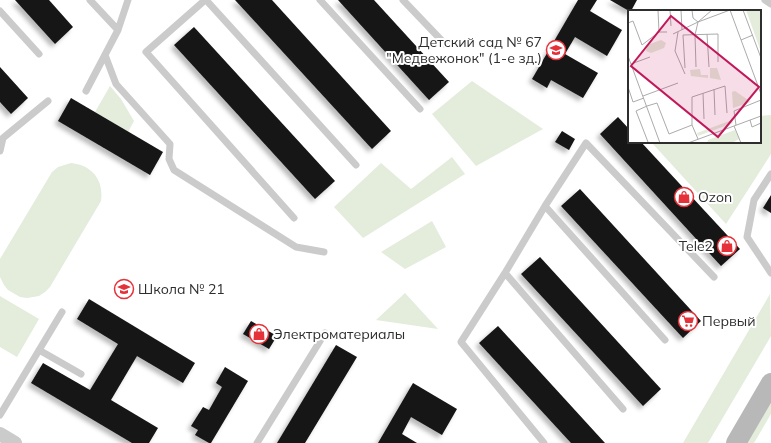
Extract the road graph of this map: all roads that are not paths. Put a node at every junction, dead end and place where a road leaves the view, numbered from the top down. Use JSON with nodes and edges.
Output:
{"nodes":[{"id":1,"x":90,"y":0,"type":"edge"},
{"id":2,"x":128,"y":0,"type":"edge"},
{"id":3,"x":206,"y":0,"type":"edge"},
{"id":4,"x":320,"y":0,"type":"edge"},
{"id":5,"x":403,"y":0,"type":"edge"},
{"id":6,"x":765,"y":0,"type":"edge"},
{"id":7,"x":771,"y":4,"type":"edge"},
{"id":8,"x":0,"y":11,"type":"edge"},
{"id":9,"x":118,"y":30,"type":"junction"},
{"id":10,"x":445,"y":44,"type":"dead end"},
{"id":11,"x":39,"y":54,"type":"dead end"},
{"id":12,"x":105,"y":55,"type":"junction"},
{"id":13,"x":86,"y":91,"type":"dead end"},
{"id":14,"x":48,"y":101,"type":"dead end"},
{"id":15,"x":420,"y":109,"type":"dead end"},
{"id":16,"x":2,"y":136,"type":"edge"},
{"id":17,"x":0,"y":151,"type":"edge"},
{"id":18,"x":356,"y":165,"type":"dead end"},
{"id":19,"x":771,"y":174,"type":"edge"},
{"id":20,"x":545,"y":206,"type":"junction"},
{"id":21,"x":294,"y":218,"type":"dead end"},
{"id":22,"x":324,"y":252,"type":"dead end"},
{"id":23,"x":505,"y":273,"type":"junction"},
{"id":24,"x":771,"y":273,"type":"edge"},
{"id":25,"x":714,"y":277,"type":"dead end"},
{"id":26,"x":62,"y":312,"type":"dead end"},
{"id":27,"x":324,"y":333,"type":"dead end"},
{"id":28,"x":665,"y":340,"type":"dead end"},
{"id":29,"x":39,"y":350,"type":"junction"},
{"id":30,"x":81,"y":374,"type":"dead end"},
{"id":31,"x":771,"y":383,"type":"edge"},
{"id":32,"x":622,"y":409,"type":"dead end"},
{"id":33,"x":0,"y":415,"type":"edge"},
{"id":34,"x":257,"y":443,"type":"edge"},
{"id":35,"x":544,"y":443,"type":"edge"},
{"id":36,"x":736,"y":443,"type":"edge"}],
"edges":[{"from":1,"to":9,"type":"lane"},
{"from":2,"to":9,"type":"lane"},
{"from":3,"to":18,"type":"lane"},
{"from":3,"to":21,"type":"lane"},
{"from":4,"to":15,"type":"lane"},
{"from":5,"to":10,"type":"lane"},
{"from":6,"to":7,"type":"lane"},
{"from":8,"to":11,"type":"lane"},
{"from":9,"to":12,"type":"lane"},
{"from":12,"to":13,"type":"lane"},
{"from":12,"to":22,"type":"lane"},
{"from":14,"to":16,"type":"lane"},
{"from":16,"to":17,"type":"lane"},
{"from":19,"to":24,"type":"lane"},
{"from":20,"to":23,"type":"lane"},
{"from":20,"to":25,"type":"lane"},
{"from":20,"to":28,"type":"lane"},
{"from":23,"to":32,"type":"lane"},
{"from":23,"to":35,"type":"lane"},
{"from":26,"to":29,"type":"lane"},
{"from":27,"to":34,"type":"lane"},
{"from":29,"to":30,"type":"lane"},
{"from":29,"to":33,"type":"lane"},
{"from":31,"to":36,"type":"main road"}]}
